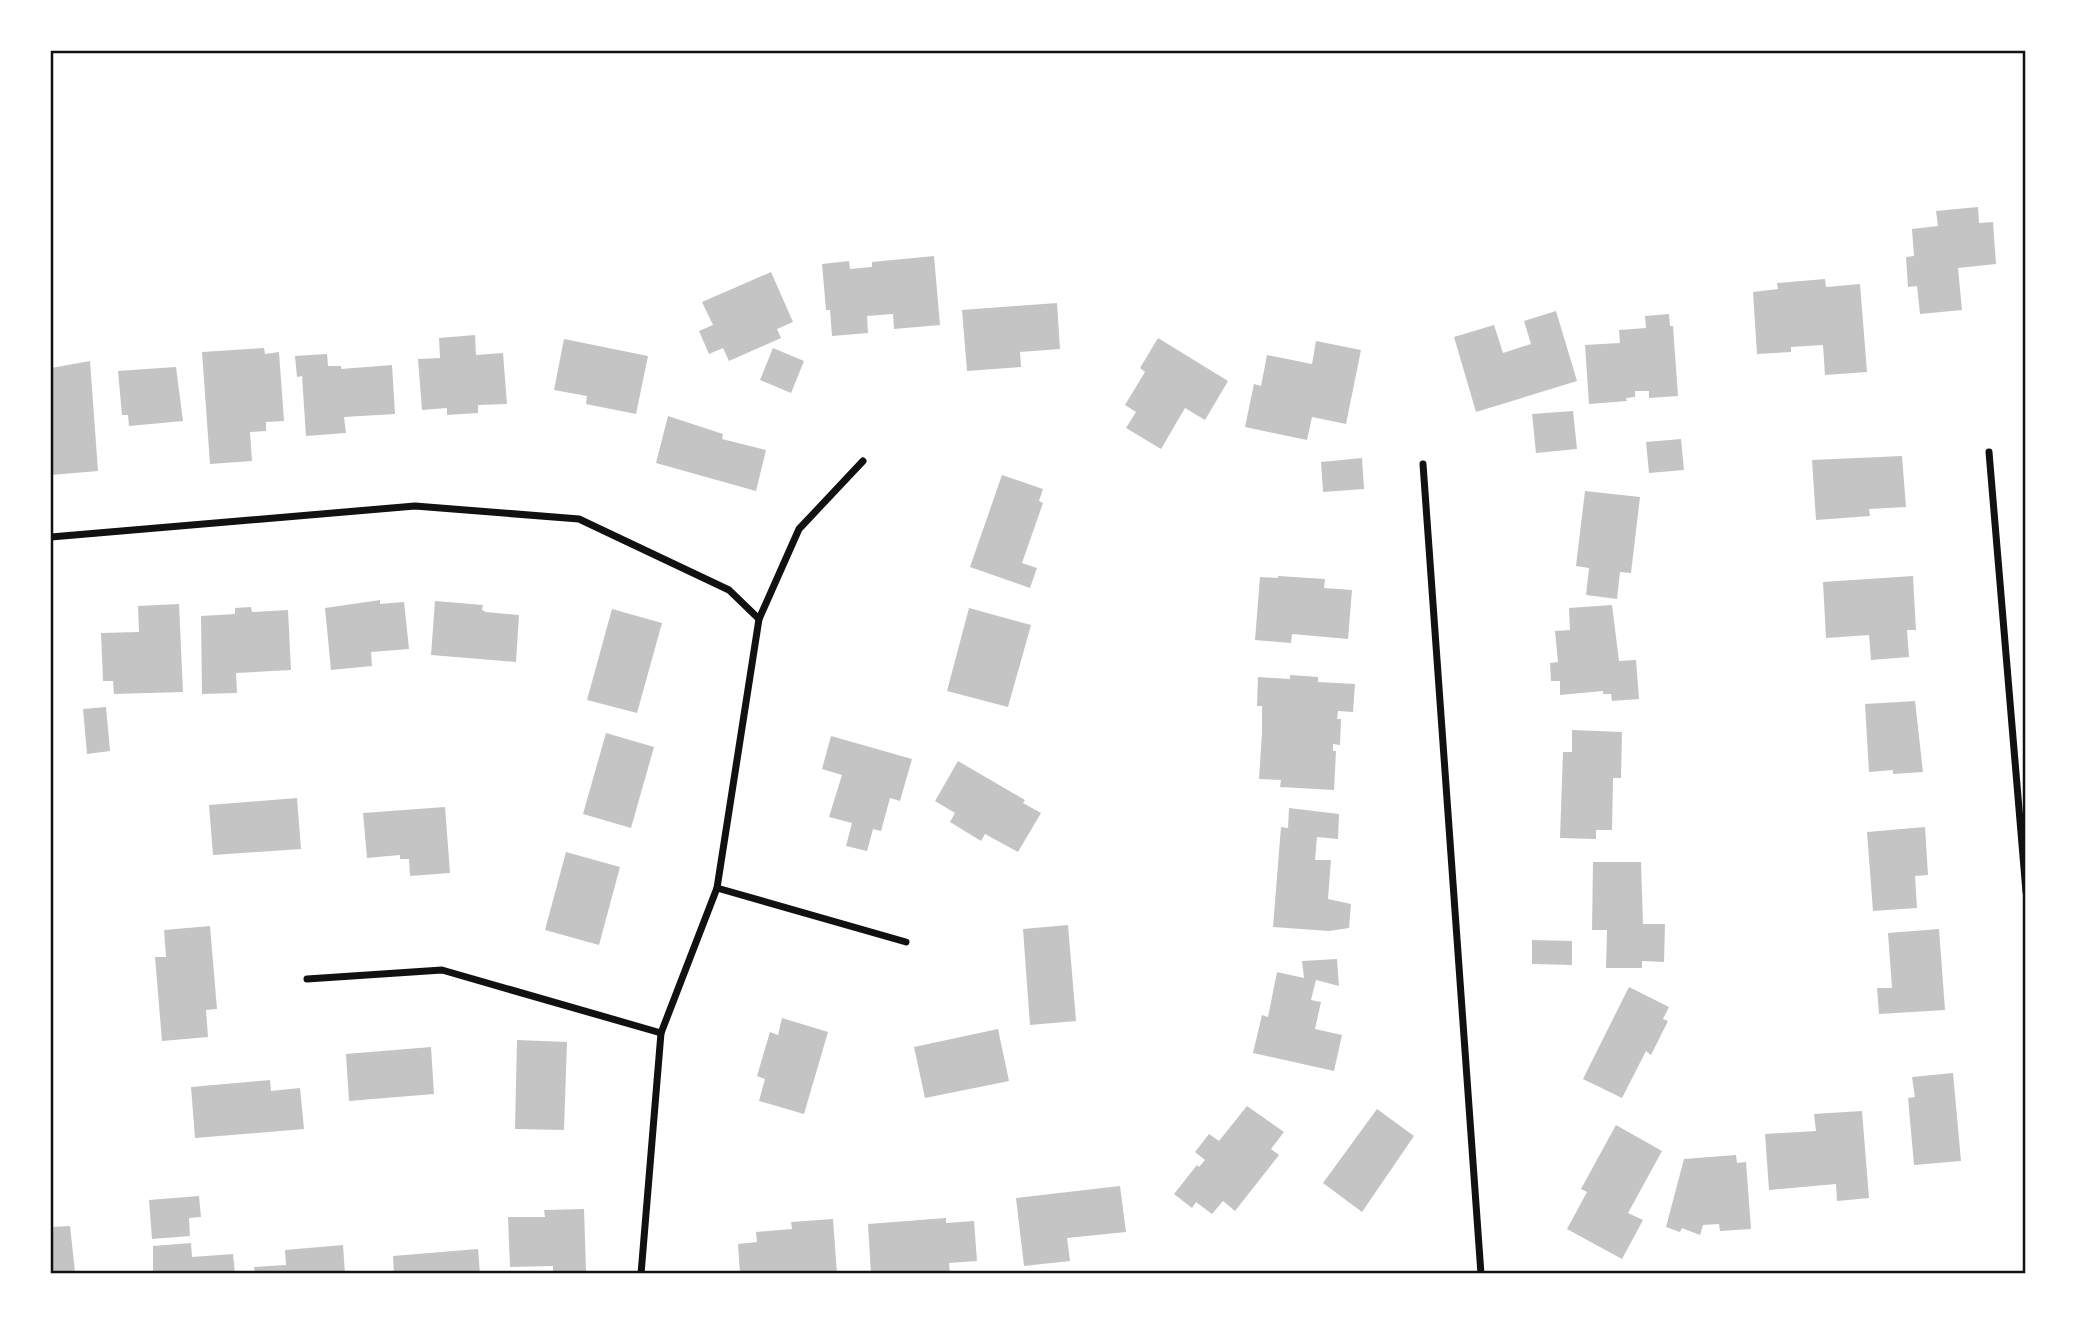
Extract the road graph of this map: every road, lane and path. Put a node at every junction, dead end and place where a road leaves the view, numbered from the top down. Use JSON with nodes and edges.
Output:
{"nodes":[{"id":1,"x":1989,"y":452,"type":"dead end"},
{"id":2,"x":863,"y":461,"type":"dead end"},
{"id":3,"x":1423,"y":464,"type":"dead end"},
{"id":4,"x":51,"y":537,"type":"edge"},
{"id":5,"x":758,"y":619,"type":"junction"},
{"id":6,"x":717,"y":888,"type":"junction"},
{"id":7,"x":2026,"y":892,"type":"edge"},
{"id":8,"x":906,"y":942,"type":"dead end"},
{"id":9,"x":307,"y":979,"type":"dead end"},
{"id":10,"x":661,"y":1032,"type":"junction"},
{"id":11,"x":641,"y":1274,"type":"edge"},
{"id":12,"x":1481,"y":1274,"type":"edge"}],
"edges":[{"from":1,"to":7,"type":"street"},
{"from":2,"to":5,"type":"street"},
{"from":3,"to":12,"type":"street"},
{"from":4,"to":5,"type":"street"},
{"from":5,"to":6,"type":"street"},
{"from":6,"to":8,"type":"street"},
{"from":6,"to":10,"type":"street"},
{"from":9,"to":10,"type":"street"},
{"from":10,"to":11,"type":"street"}]}
